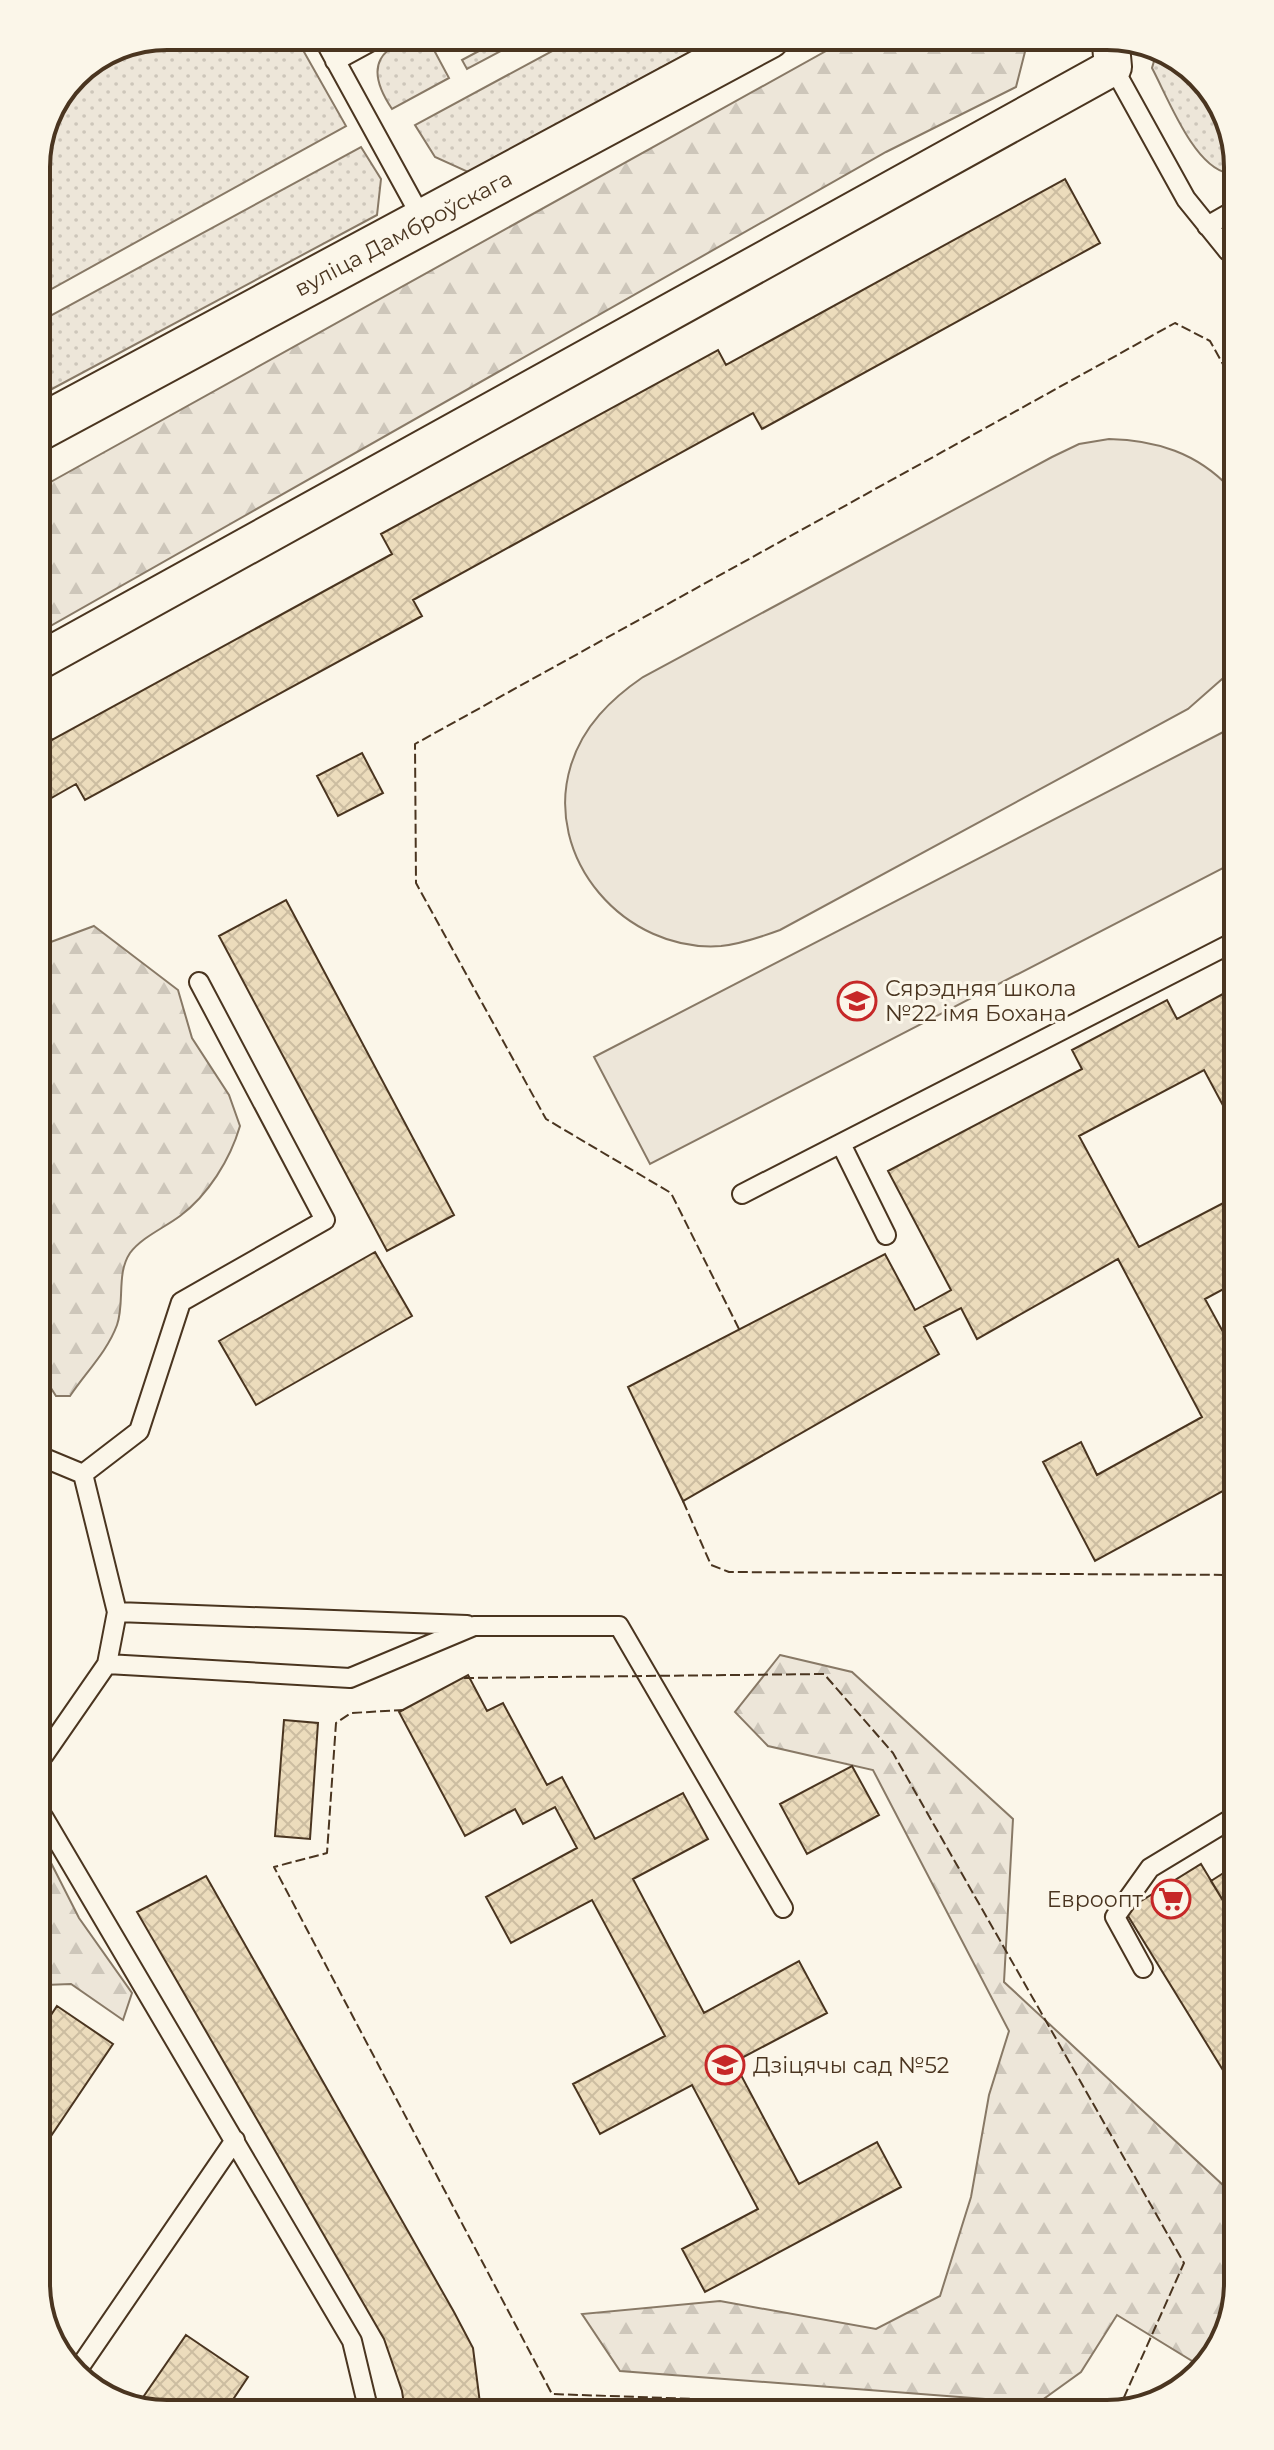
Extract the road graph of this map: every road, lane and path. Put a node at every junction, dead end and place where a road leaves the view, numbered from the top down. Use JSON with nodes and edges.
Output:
{"nodes":[{"id":1,"x":329,"y":50,"type":"edge"},
{"id":2,"x":355,"y":50,"type":"edge"},
{"id":3,"x":742,"y":50,"type":"edge"},
{"id":4,"x":1115,"y":52,"type":"edge"},
{"id":5,"x":335,"y":61,"type":"junction"},
{"id":6,"x":1224,"y":216,"type":"edge"},
{"id":7,"x":424,"y":222,"type":"junction"},
{"id":8,"x":1207,"y":226,"type":"junction"},
{"id":9,"x":1224,"y":246,"type":"edge"},
{"id":10,"x":50,"y":422,"type":"edge"},
{"id":11,"x":50,"y":655,"type":"edge"},
{"id":12,"x":1224,"y":947,"type":"edge"},
{"id":13,"x":199,"y":982,"type":"dead end"},
{"id":14,"x":841,"y":1144,"type":"junction"},
{"id":15,"x":742,"y":1194,"type":"dead end"},
{"id":16,"x":886,"y":1235,"type":"dead end"},
{"id":17,"x":50,"y":1460,"type":"edge"},
{"id":18,"x":83,"y":1474,"type":"junction"},
{"id":19,"x":117,"y":1612,"type":"junction"},
{"id":20,"x":474,"y":1626,"type":"junction"},
{"id":21,"x":107,"y":1664,"type":"junction"},
{"id":22,"x":50,"y":1746,"type":"edge"},
{"id":23,"x":1224,"y":1823,"type":"edge"},
{"id":24,"x":50,"y":1828,"type":"edge"},
{"id":25,"x":783,"y":1908,"type":"dead end"},
{"id":26,"x":1143,"y":1968,"type":"dead end"},
{"id":27,"x":235,"y":2140,"type":"junction"},
{"id":28,"x":82,"y":2364,"type":"edge"},
{"id":29,"x":371,"y":2400,"type":"edge"}],
"edges":[{"from":1,"to":5,"type":"lane"},
{"from":2,"to":5,"type":"lane"},
{"from":3,"to":7,"type":"main road","name":"вуліца Дамброўскага"},
{"from":4,"to":8,"type":"lane"},
{"from":4,"to":11,"type":"street"},
{"from":5,"to":7,"type":"lane"},
{"from":6,"to":8,"type":"lane"},
{"from":7,"to":10,"type":"main road","name":"вуліца Дамброўскага"},
{"from":8,"to":9,"type":"lane"},
{"from":12,"to":14,"type":"lane"},
{"from":13,"to":18,"type":"lane"},
{"from":14,"to":15,"type":"lane"},
{"from":14,"to":16,"type":"lane"},
{"from":17,"to":18,"type":"lane"},
{"from":18,"to":19,"type":"lane"},
{"from":19,"to":20,"type":"lane"},
{"from":19,"to":21,"type":"lane"},
{"from":20,"to":21,"type":"lane"},
{"from":20,"to":25,"type":"lane"},
{"from":21,"to":22,"type":"lane"},
{"from":23,"to":26,"type":"lane"},
{"from":24,"to":27,"type":"lane"},
{"from":27,"to":28,"type":"lane"},
{"from":27,"to":29,"type":"lane"}]}
